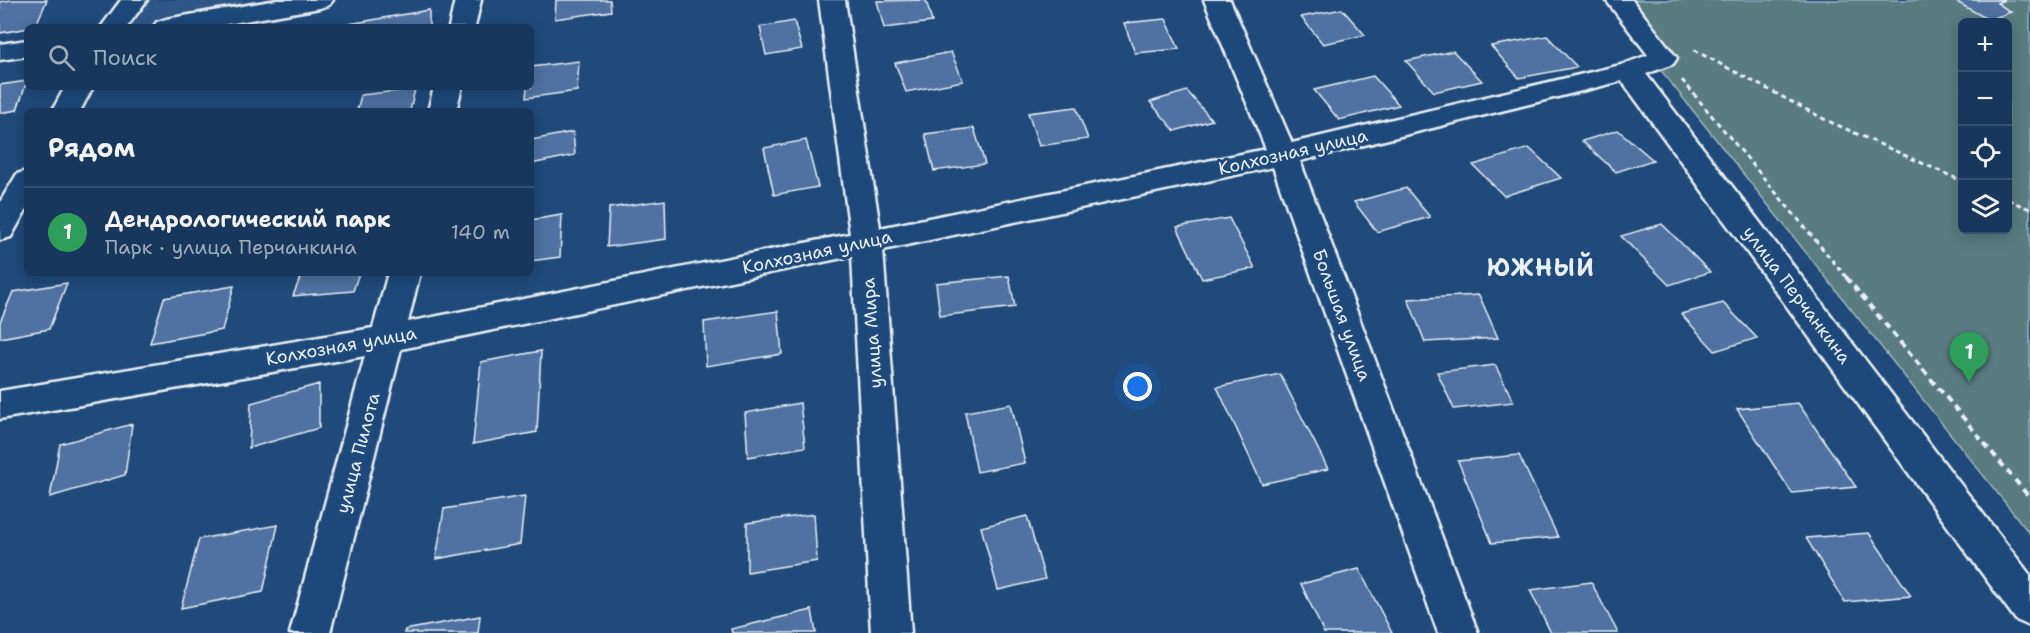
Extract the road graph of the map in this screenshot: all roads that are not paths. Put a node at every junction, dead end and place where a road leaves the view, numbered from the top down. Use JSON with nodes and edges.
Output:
{"nodes":[{"id":1,"x":134,"y":0,"type":"edge"},
{"id":2,"x":320,"y":0,"type":"edge"},
{"id":3,"x":468,"y":0,"type":"edge"},
{"id":4,"x":832,"y":0,"type":"edge"},
{"id":5,"x":1217,"y":0,"type":"edge"},
{"id":6,"x":1620,"y":0,"type":"edge"},
{"id":7,"x":116,"y":24,"type":"edge"},
{"id":8,"x":183,"y":24,"type":"edge"},
{"id":9,"x":463,"y":24,"type":"edge"},
{"id":10,"x":24,"y":48,"type":"edge"},
{"id":11,"x":0,"y":52,"type":"edge"},
{"id":12,"x":1629,"y":71,"type":"junction"},
{"id":13,"x":77,"y":90,"type":"edge"},
{"id":14,"x":447,"y":90,"type":"edge"},
{"id":15,"x":68,"y":108,"type":"edge"},
{"id":16,"x":443,"y":108,"type":"edge"},
{"id":17,"x":1283,"y":155,"type":"junction"},
{"id":18,"x":24,"y":186,"type":"edge"},
{"id":19,"x":0,"y":229,"type":"edge"},
{"id":20,"x":867,"y":242,"type":"junction"},
{"id":21,"x":403,"y":276,"type":"edge"},
{"id":22,"x":388,"y":339,"type":"junction"},
{"id":23,"x":0,"y":405,"type":"edge"},
{"id":24,"x":2030,"y":607,"type":"edge"},
{"id":25,"x":310,"y":633,"type":"edge"},
{"id":26,"x":891,"y":633,"type":"edge"},
{"id":27,"x":1458,"y":633,"type":"edge"}],
"edges":[{"from":1,"to":7,"type":"street"},
{"from":2,"to":8,"type":"street"},
{"from":3,"to":9,"type":"street"},
{"from":4,"to":20,"type":"street","name":"улица Мира"},
{"from":5,"to":17,"type":"street","name":"Большая улица"},
{"from":6,"to":12,"type":"street"},
{"from":10,"to":11,"type":"street"},
{"from":12,"to":17,"type":"street","name":"Колхозная улица"},
{"from":12,"to":24,"type":"street","name":"улица Перчанкина"},
{"from":13,"to":15,"type":"street"},
{"from":14,"to":16,"type":"street"},
{"from":17,"to":20,"type":"street","name":"Колхозная улица"},
{"from":17,"to":27,"type":"street","name":"Большая улица"},
{"from":18,"to":19,"type":"street"},
{"from":20,"to":22,"type":"street","name":"Колхозная улица"},
{"from":20,"to":26,"type":"street","name":"улица Мира"},
{"from":21,"to":22,"type":"street","name":"улица Пилота"},
{"from":22,"to":23,"type":"street","name":"Колхозная улица"},
{"from":22,"to":25,"type":"street","name":"улица Пилота"}]}
